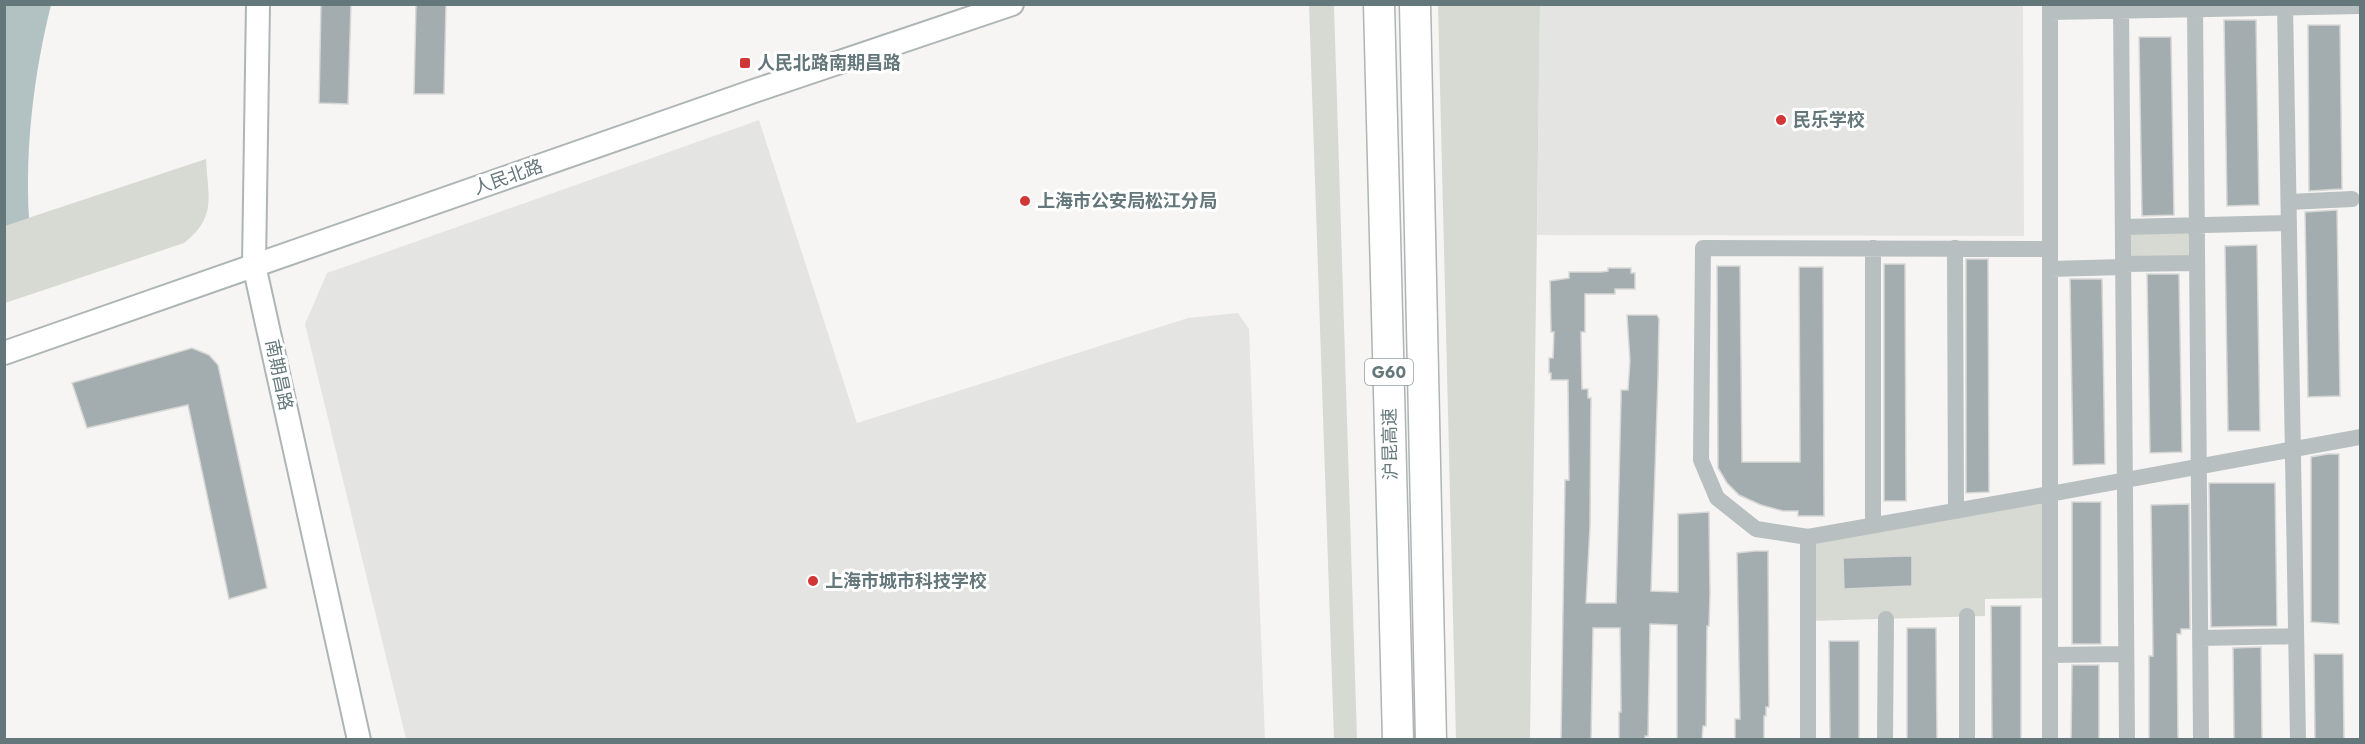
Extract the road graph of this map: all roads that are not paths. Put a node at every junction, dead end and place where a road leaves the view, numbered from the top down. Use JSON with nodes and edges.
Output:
{"nodes":[{"id":1,"x":258,"y":4,"type":"edge"},
{"id":2,"x":1012,"y":4,"type":"edge"},
{"id":3,"x":1379,"y":4,"type":"edge"},
{"id":4,"x":1415,"y":4,"type":"edge"},
{"id":5,"x":2285,"y":6,"type":"edge"},
{"id":6,"x":2361,"y":6,"type":"edge"},
{"id":7,"x":2121,"y":7,"type":"edge"},
{"id":8,"x":2195,"y":7,"type":"edge"},
{"id":9,"x":2050,"y":8,"type":"edge"},
{"id":10,"x":2352,"y":200,"type":"dead end"},
{"id":11,"x":2289,"y":202,"type":"junction"},
{"id":12,"x":2289,"y":223,"type":"junction"},
{"id":13,"x":2197,"y":226,"type":"junction"},
{"id":14,"x":2123,"y":227,"type":"junction"},
{"id":15,"x":1873,"y":248,"type":"junction"},
{"id":16,"x":1955,"y":249,"type":"junction"},
{"id":17,"x":2050,"y":249,"type":"junction"},
{"id":18,"x":2197,"y":262,"type":"junction"},
{"id":19,"x":255,"y":265,"type":"junction"},
{"id":20,"x":2123,"y":266,"type":"junction"},
{"id":21,"x":2050,"y":269,"type":"junction"},
{"id":22,"x":4,"y":353,"type":"edge"},
{"id":23,"x":2361,"y":437,"type":"edge"},
{"id":24,"x":2293,"y":450,"type":"junction"},
{"id":25,"x":2198,"y":467,"type":"junction"},
{"id":26,"x":2125,"y":481,"type":"junction"},
{"id":27,"x":2050,"y":494,"type":"junction"},
{"id":28,"x":1956,"y":511,"type":"junction"},
{"id":29,"x":1874,"y":525,"type":"junction"},
{"id":30,"x":1808,"y":537,"type":"junction"},
{"id":31,"x":1968,"y":616,"type":"dead end"},
{"id":32,"x":1886,"y":619,"type":"dead end"},
{"id":33,"x":2295,"y":636,"type":"junction"},
{"id":34,"x":2200,"y":639,"type":"junction"},
{"id":35,"x":2126,"y":654,"type":"junction"},
{"id":36,"x":2050,"y":655,"type":"junction"},
{"id":37,"x":359,"y":740,"type":"edge"},
{"id":38,"x":1398,"y":740,"type":"edge"},
{"id":39,"x":1431,"y":740,"type":"edge"},
{"id":40,"x":1808,"y":740,"type":"edge"},
{"id":41,"x":1885,"y":740,"type":"edge"},
{"id":42,"x":1967,"y":740,"type":"edge"},
{"id":43,"x":2050,"y":740,"type":"edge"},
{"id":44,"x":2127,"y":740,"type":"edge"},
{"id":45,"x":2201,"y":740,"type":"edge"},
{"id":46,"x":2298,"y":740,"type":"edge"}],
"edges":[{"from":1,"to":19,"type":"main road","name":"南期昌路"},
{"from":2,"to":19,"type":"main road","name":"人民北路"},
{"from":3,"to":38,"type":"highway","name":"沪昆高速","number":"G60"},
{"from":4,"to":39,"type":"highway","name":"沪昆高速","number":"G60"},
{"from":5,"to":6,"type":"street"},
{"from":5,"to":8,"type":"street"},
{"from":5,"to":11,"type":"street"},
{"from":7,"to":8,"type":"street"},
{"from":7,"to":9,"type":"street"},
{"from":7,"to":14,"type":"street"},
{"from":8,"to":13,"type":"street"},
{"from":9,"to":17,"type":"street"},
{"from":10,"to":11,"type":"street"},
{"from":11,"to":12,"type":"street"},
{"from":12,"to":13,"type":"street"},
{"from":12,"to":24,"type":"street"},
{"from":13,"to":14,"type":"street"},
{"from":13,"to":18,"type":"street"},
{"from":14,"to":20,"type":"street"},
{"from":15,"to":16,"type":"street"},
{"from":15,"to":29,"type":"street"},
{"from":15,"to":30,"type":"street"},
{"from":16,"to":17,"type":"street"},
{"from":16,"to":28,"type":"street"},
{"from":17,"to":21,"type":"street"},
{"from":18,"to":20,"type":"street"},
{"from":18,"to":25,"type":"street"},
{"from":19,"to":22,"type":"main road","name":"人民北路"},
{"from":19,"to":37,"type":"main road","name":"南期昌路"},
{"from":20,"to":21,"type":"street"},
{"from":20,"to":26,"type":"street"},
{"from":21,"to":27,"type":"street"},
{"from":23,"to":24,"type":"street"},
{"from":24,"to":25,"type":"street"},
{"from":24,"to":33,"type":"street"},
{"from":25,"to":26,"type":"street"},
{"from":25,"to":34,"type":"street"},
{"from":26,"to":27,"type":"street"},
{"from":26,"to":35,"type":"street"},
{"from":27,"to":28,"type":"street"},
{"from":27,"to":36,"type":"street"},
{"from":28,"to":29,"type":"street"},
{"from":29,"to":30,"type":"street"},
{"from":30,"to":40,"type":"street"},
{"from":31,"to":42,"type":"street"},
{"from":32,"to":41,"type":"street"},
{"from":33,"to":34,"type":"street"},
{"from":33,"to":46,"type":"street"},
{"from":34,"to":45,"type":"street"},
{"from":35,"to":36,"type":"street"},
{"from":35,"to":44,"type":"street"},
{"from":36,"to":43,"type":"street"}]}
